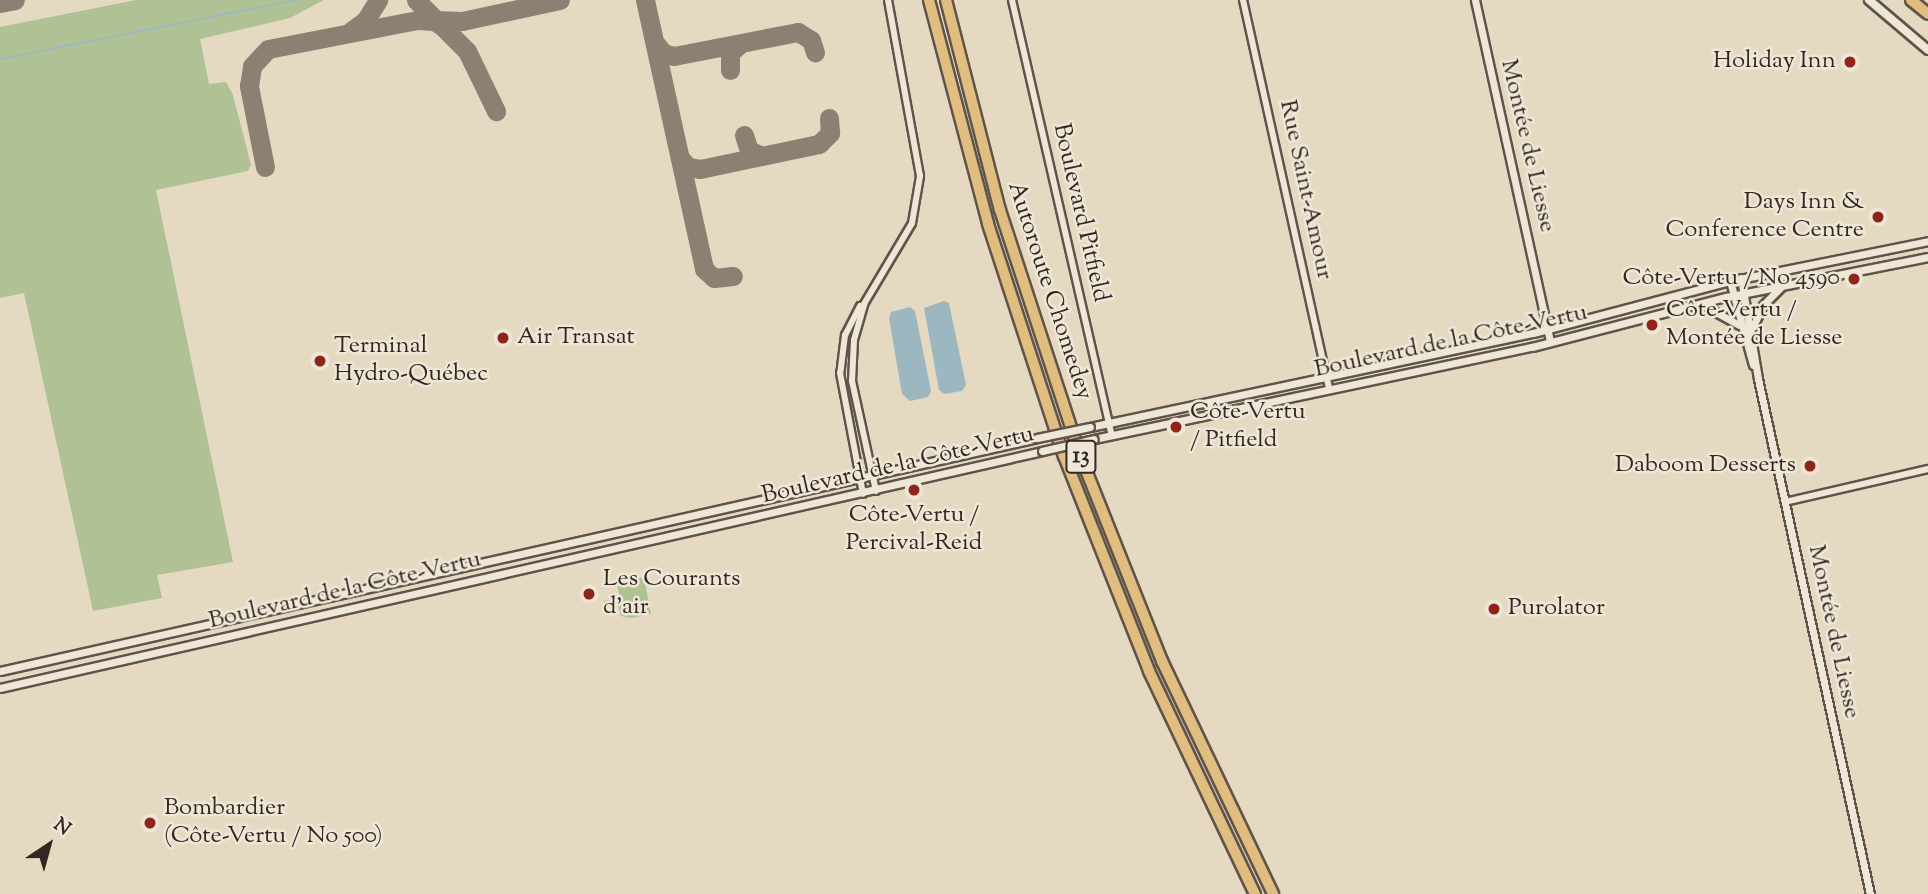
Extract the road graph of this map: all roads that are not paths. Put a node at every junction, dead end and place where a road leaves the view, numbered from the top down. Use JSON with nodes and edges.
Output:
{"nodes":[{"id":1,"x":888,"y":0,"type":"edge"},
{"id":2,"x":929,"y":0,"type":"edge"},
{"id":3,"x":946,"y":0,"type":"edge"},
{"id":4,"x":1012,"y":0,"type":"edge"},
{"id":5,"x":1243,"y":0,"type":"edge"},
{"id":6,"x":1475,"y":0,"type":"edge"},
{"id":7,"x":1869,"y":0,"type":"edge"},
{"id":8,"x":1911,"y":0,"type":"edge"},
{"id":9,"x":1928,"y":14,"type":"edge"},
{"id":10,"x":1928,"y":50,"type":"edge"},
{"id":11,"x":1928,"y":241,"type":"edge"},
{"id":12,"x":1928,"y":257,"type":"edge"},
{"id":13,"x":1741,"y":278,"type":"junction"},
{"id":14,"x":1730,"y":281,"type":"junction"},
{"id":15,"x":1782,"y":286,"type":"junction"},
{"id":16,"x":871,"y":293,"type":"junction"},
{"id":17,"x":1745,"y":293,"type":"junction"},
{"id":18,"x":1732,"y":295,"type":"junction"},
{"id":19,"x":1698,"y":303,"type":"junction"},
{"id":20,"x":1740,"y":325,"type":"junction"},
{"id":21,"x":1548,"y":329,"type":"junction"},
{"id":22,"x":1752,"y":329,"type":"junction"},
{"id":23,"x":1550,"y":342,"type":"junction"},
{"id":24,"x":1326,"y":377,"type":"junction"},
{"id":25,"x":1758,"y":379,"type":"junction"},
{"id":26,"x":1329,"y":389,"type":"junction"},
{"id":27,"x":1109,"y":423,"type":"junction"},
{"id":28,"x":1112,"y":435,"type":"junction"},
{"id":29,"x":1928,"y":470,"type":"edge"},
{"id":30,"x":871,"y":477,"type":"junction"},
{"id":31,"x":860,"y":480,"type":"junction"},
{"id":32,"x":876,"y":492,"type":"junction"},
{"id":33,"x":863,"y":494,"type":"junction"},
{"id":34,"x":1785,"y":502,"type":"junction"},
{"id":35,"x":0,"y":671,"type":"edge"},
{"id":36,"x":0,"y":688,"type":"edge"},
{"id":37,"x":1255,"y":894,"type":"edge"},
{"id":38,"x":1273,"y":894,"type":"edge"},
{"id":39,"x":1870,"y":894,"type":"edge"}],
"edges":[{"from":1,"to":16,"type":"street"},
{"from":2,"to":37,"type":"highway","name":"Autoroute Chomedey","number":"13"},
{"from":3,"to":38,"type":"highway","name":"Autoroute Chomedey","number":"13"},
{"from":4,"to":27,"type":"street","name":"Boulevard Pitfield"},
{"from":5,"to":24,"type":"street","name":"Rue Saint-Amour"},
{"from":6,"to":21,"type":"street","name":"Montée de Liesse"},
{"from":7,"to":10,"type":"main road"},
{"from":8,"to":9,"type":"highway"},
{"from":11,"to":13,"type":"street","name":"Boulevard de la Côte-Vertu"},
{"from":12,"to":15,"type":"street","name":"Boulevard de la Côte-Vertu"},
{"from":13,"to":14,"type":"street","name":"Boulevard de la Côte-Vertu"},
{"from":13,"to":17,"type":"street","name":"Montée de Liesse"},
{"from":14,"to":18,"type":"street","name":"Montée de Liesse"},
{"from":14,"to":21,"type":"street","name":"Boulevard de la Côte-Vertu"},
{"from":15,"to":17,"type":"street","name":"Boulevard de la Côte-Vertu"},
{"from":15,"to":22,"type":"street"},
{"from":16,"to":30,"type":"street"},
{"from":16,"to":31,"type":"street"},
{"from":17,"to":18,"type":"street","name":"Boulevard de la Côte-Vertu"},
{"from":17,"to":22,"type":"street","name":"Montée de Liesse"},
{"from":18,"to":19,"type":"street","name":"Boulevard de la Côte-Vertu"},
{"from":18,"to":20,"type":"street","name":"Montée de Liesse"},
{"from":19,"to":20,"type":"street"},
{"from":19,"to":23,"type":"street","name":"Boulevard de la Côte-Vertu"},
{"from":20,"to":25,"type":"street","name":"Montée de Liesse"},
{"from":21,"to":23,"type":"street","name":"Montée de Liesse"},
{"from":21,"to":24,"type":"street","name":"Boulevard de la Côte-Vertu"},
{"from":22,"to":25,"type":"street","name":"Montée de Liesse"},
{"from":23,"to":26,"type":"street","name":"Boulevard de la Côte-Vertu"},
{"from":24,"to":26,"type":"street","name":"Rue Saint-Amour"},
{"from":24,"to":27,"type":"street","name":"Boulevard de la Côte-Vertu"},
{"from":25,"to":34,"type":"street","name":"Montée de Liesse"},
{"from":26,"to":28,"type":"street","name":"Boulevard de la Côte-Vertu"},
{"from":27,"to":28,"type":"street","name":"Boulevard Pitfield"},
{"from":27,"to":30,"type":"street","name":"Boulevard de la Côte-Vertu","bridge":true},
{"from":28,"to":32,"type":"street","name":"Boulevard de la Côte-Vertu","bridge":true},
{"from":29,"to":34,"type":"street"},
{"from":30,"to":31,"type":"street","name":"Boulevard de la Côte-Vertu"},
{"from":30,"to":32,"type":"street"},
{"from":31,"to":33,"type":"street"},
{"from":31,"to":35,"type":"street","name":"Boulevard de la Côte-Vertu"},
{"from":32,"to":33,"type":"street","name":"Boulevard de la Côte-Vertu"},
{"from":33,"to":36,"type":"street","name":"Boulevard de la Côte-Vertu"},
{"from":34,"to":39,"type":"street","name":"Montée de Liesse"}]}
